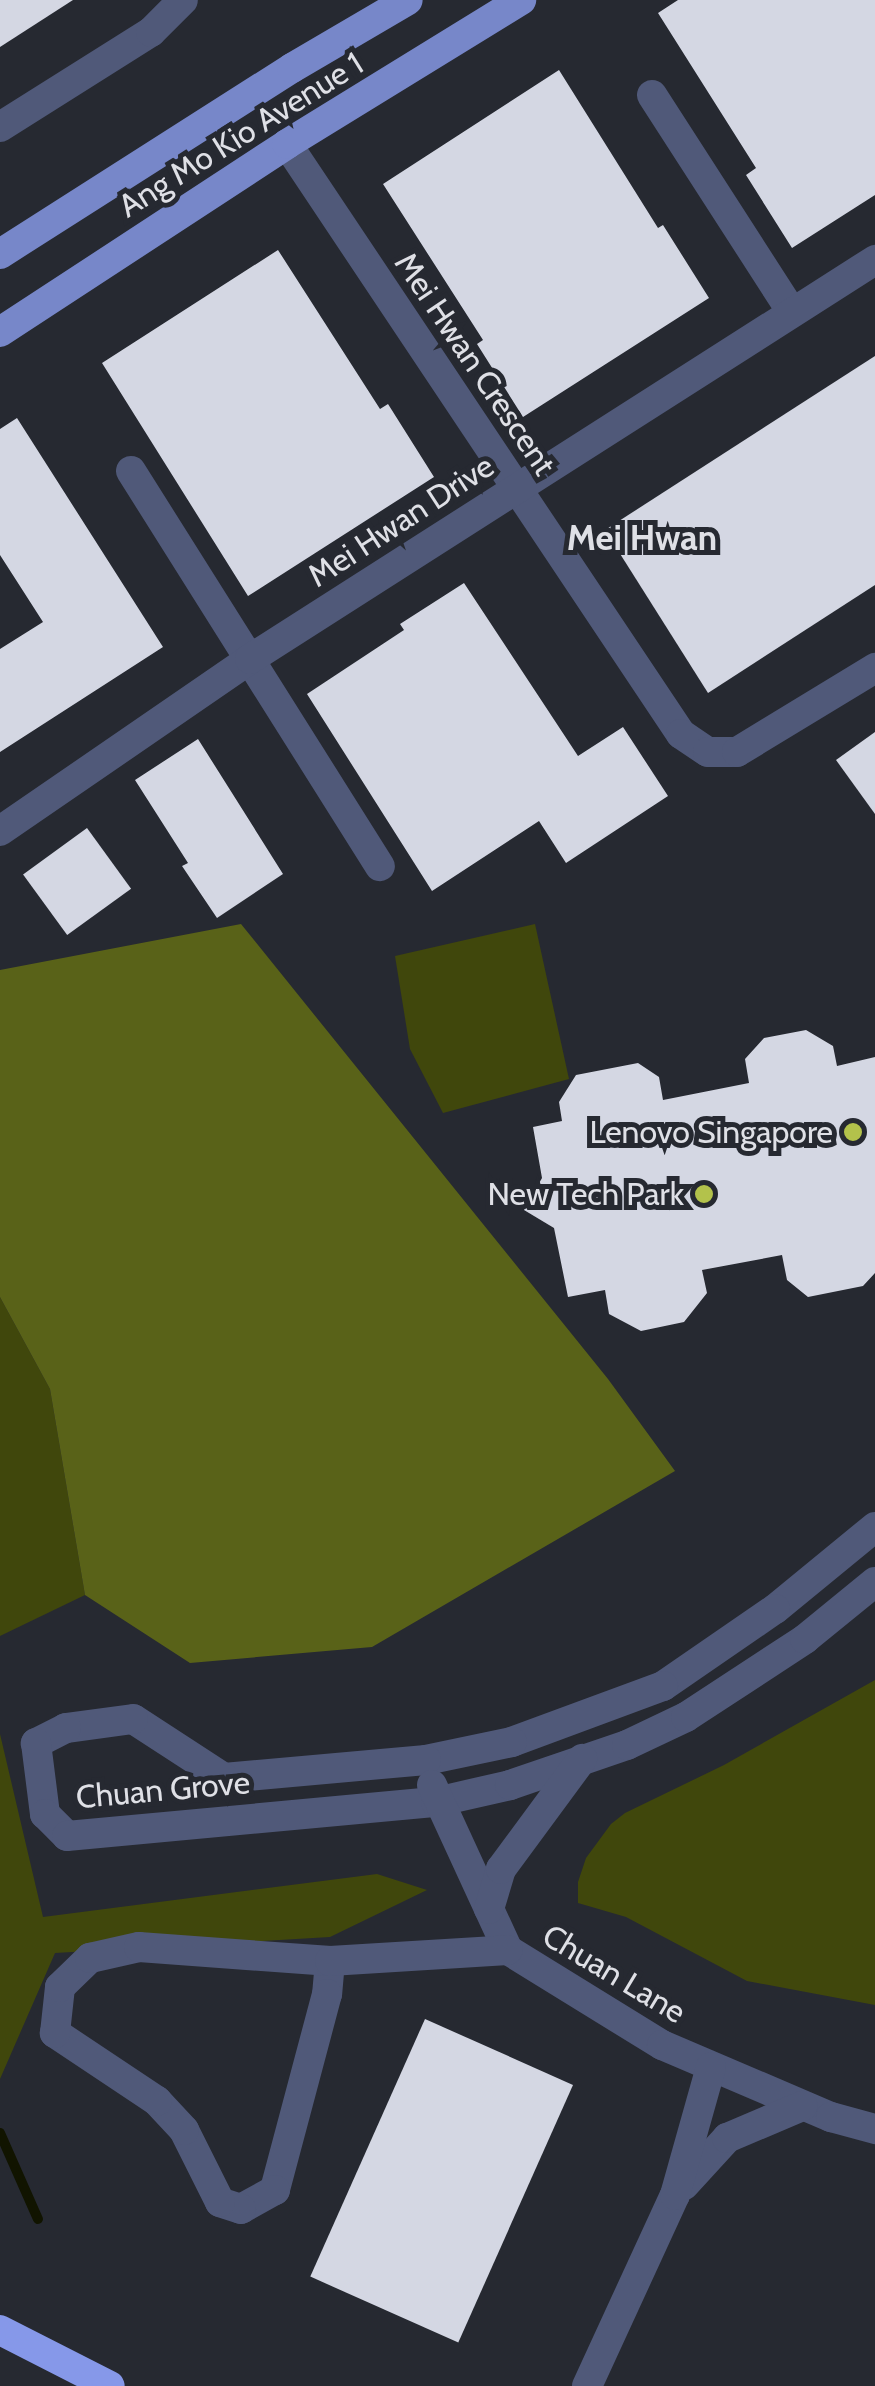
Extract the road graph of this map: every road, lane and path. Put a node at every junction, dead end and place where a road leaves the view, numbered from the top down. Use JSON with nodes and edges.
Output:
{"nodes":[{"id":1,"x":183,"y":0,"type":"edge"},
{"id":2,"x":408,"y":0,"type":"edge"},
{"id":3,"x":521,"y":0,"type":"edge"},
{"id":4,"x":652,"y":94,"type":"dead end"},
{"id":5,"x":0,"y":127,"type":"edge"},
{"id":6,"x":287,"y":144,"type":"junction"},
{"id":7,"x":0,"y":254,"type":"edge"},
{"id":8,"x":875,"y":260,"type":"edge"},
{"id":9,"x":792,"y":312,"type":"junction"},
{"id":10,"x":0,"y":332,"type":"edge"},
{"id":11,"x":130,"y":471,"type":"dead end"},
{"id":12,"x":516,"y":488,"type":"junction"},
{"id":13,"x":250,"y":659,"type":"junction"},
{"id":14,"x":875,"y":668,"type":"edge"},
{"id":15,"x":0,"y":831,"type":"edge"},
{"id":16,"x":380,"y":866,"type":"dead end"},
{"id":17,"x":875,"y":1526,"type":"edge"},
{"id":18,"x":875,"y":1582,"type":"edge"},
{"id":19,"x":582,"y":1759,"type":"junction"},
{"id":20,"x":426,"y":1760,"type":"junction"},
{"id":21,"x":436,"y":1802,"type":"junction"},
{"id":22,"x":489,"y":1908,"type":"junction"},
{"id":23,"x":508,"y":1950,"type":"junction"},
{"id":24,"x":330,"y":1961,"type":"junction"},
{"id":25,"x":711,"y":2068,"type":"junction"},
{"id":26,"x":802,"y":2106,"type":"junction"},
{"id":27,"x":875,"y":2129,"type":"edge"},
{"id":28,"x":675,"y":2195,"type":"junction"},
{"id":29,"x":0,"y":2322,"type":"edge"},
{"id":30,"x":0,"y":2330,"type":"edge"},
{"id":31,"x":36,"y":2350,"type":"junction"},
{"id":32,"x":110,"y":2386,"type":"edge"},
{"id":33,"x":587,"y":2386,"type":"edge"}],
"edges":[{"from":1,"to":5,"type":"street"},
{"from":2,"to":7,"type":"main road","name":"Ang Mo Kio Avenue 1"},
{"from":3,"to":6,"type":"main road","name":"Ang Mo Kio Avenue 1"},
{"from":4,"to":9,"type":"street"},
{"from":6,"to":10,"type":"main road","name":"Ang Mo Kio Avenue 1"},
{"from":6,"to":12,"type":"street","name":"Mei Hwan Crescent"},
{"from":8,"to":9,"type":"street","name":"Mei Hwan Drive"},
{"from":9,"to":12,"type":"street","name":"Mei Hwan Drive"},
{"from":11,"to":13,"type":"street"},
{"from":12,"to":13,"type":"street","name":"Mei Hwan Drive"},
{"from":12,"to":14,"type":"street","name":"Mei Hwan Crescent"},
{"from":13,"to":15,"type":"street","name":"Mei Hwan Drive"},
{"from":13,"to":16,"type":"street"},
{"from":17,"to":20,"type":"street","name":"Chuan Grove"},
{"from":18,"to":19,"type":"street","name":"Chuan Grove"},
{"from":19,"to":21,"type":"street","name":"Chuan Grove"},
{"from":19,"to":22,"type":"street"},
{"from":20,"to":21,"type":"street","name":"Chuan Lane"},
{"from":20,"to":21,"type":"street","name":"Chuan Grove"},
{"from":21,"to":22,"type":"street","name":"Chuan Lane"},
{"from":22,"to":23,"type":"street","name":"Chuan Lane"},
{"from":23,"to":24,"type":"street"},
{"from":23,"to":25,"type":"street","name":"Chuan Lane"},
{"from":24,"to":24,"type":"street"},
{"from":25,"to":26,"type":"street","name":"Chuan Lane"},
{"from":25,"to":28,"type":"street"},
{"from":26,"to":27,"type":"street","name":"Chuan Lane"},
{"from":26,"to":28,"type":"street"},
{"from":28,"to":33,"type":"street"},
{"from":29,"to":31,"type":"highway"},
{"from":30,"to":31,"type":"highway"},
{"from":31,"to":32,"type":"highway"}]}
